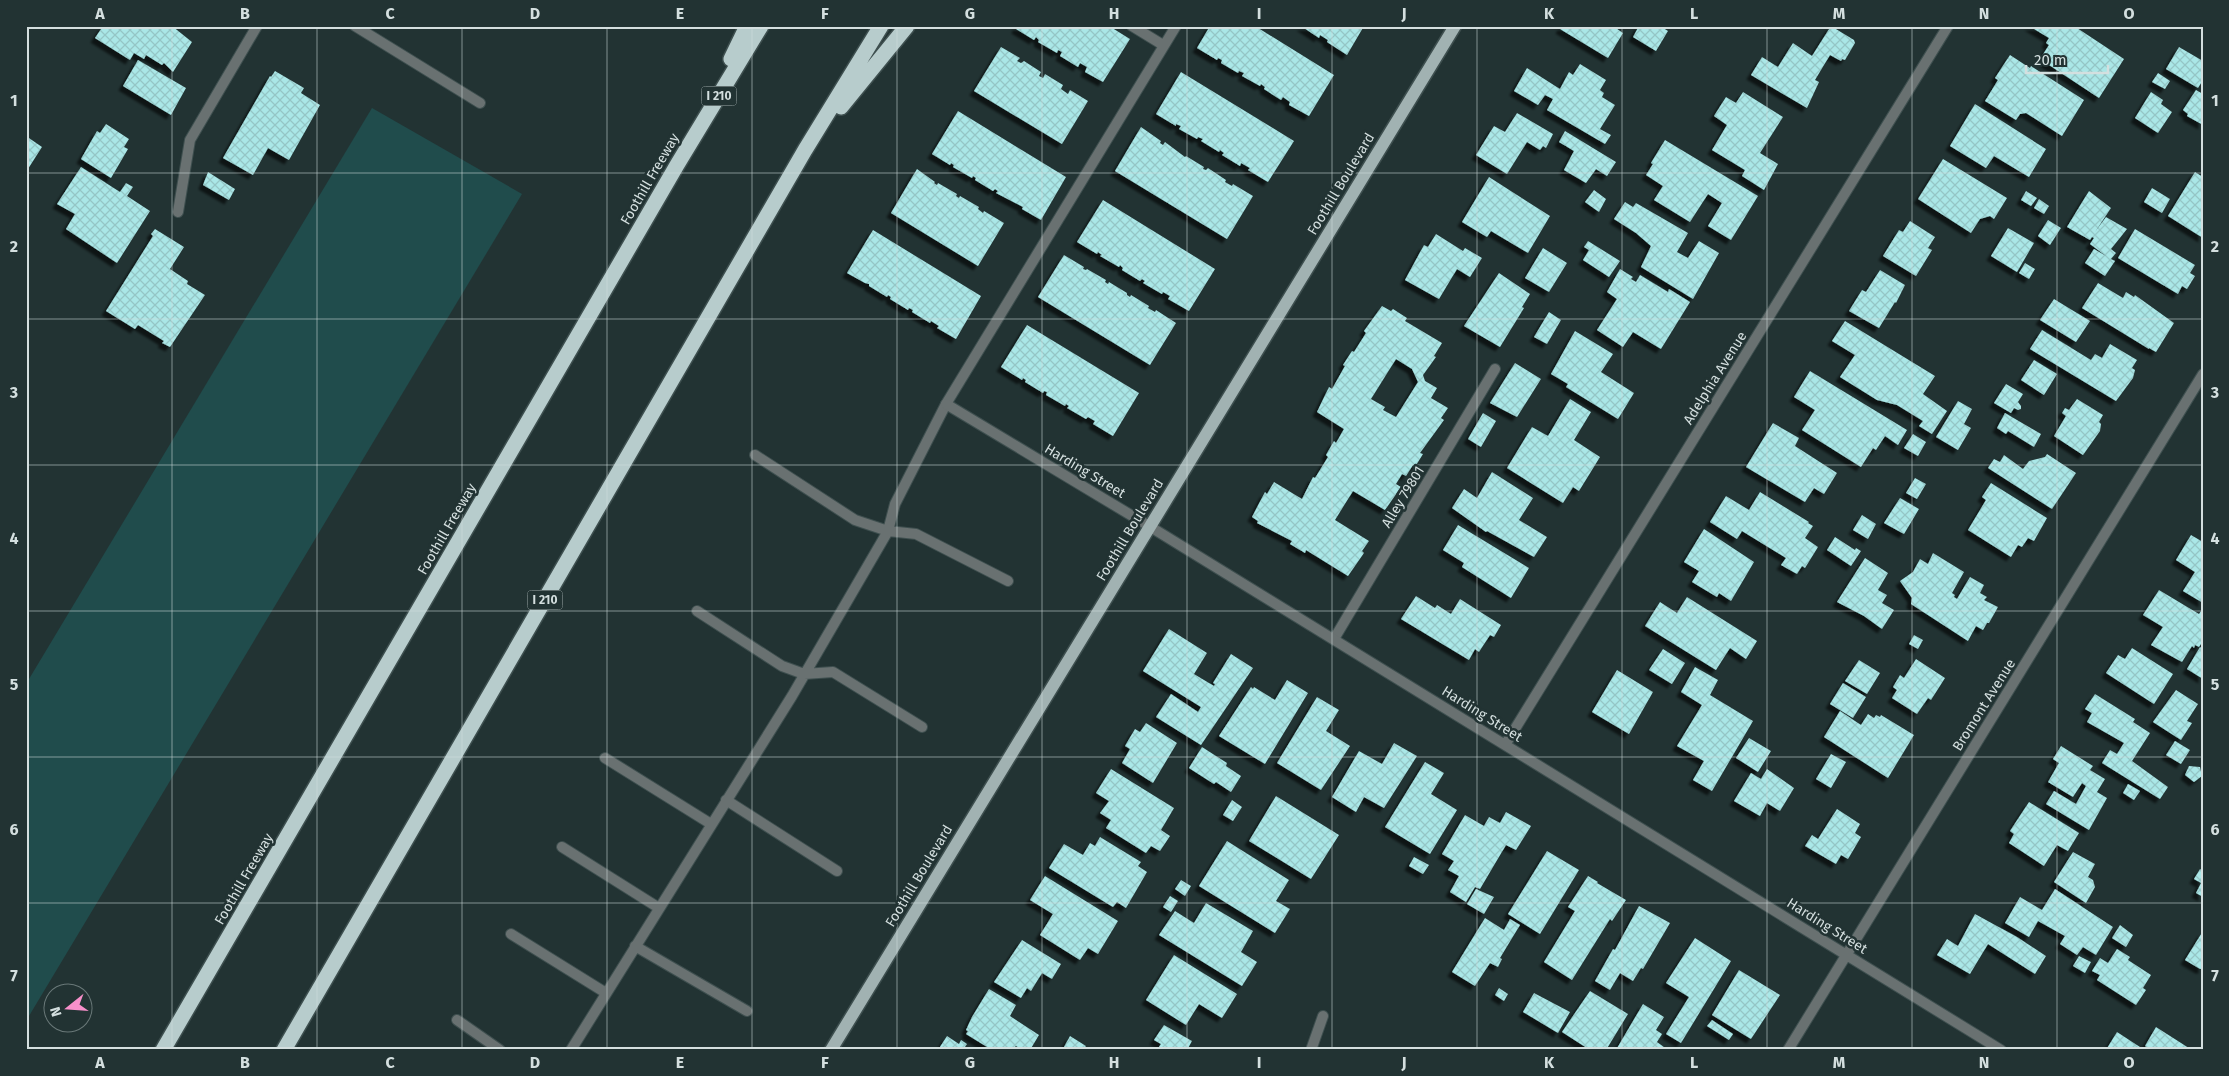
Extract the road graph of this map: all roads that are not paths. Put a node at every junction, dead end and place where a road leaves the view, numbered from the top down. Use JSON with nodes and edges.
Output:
{"nodes":[{"id":1,"x":257,"y":26,"type":"edge"},
{"id":2,"x":355,"y":26,"type":"edge"},
{"id":3,"x":747,"y":26,"type":"edge"},
{"id":4,"x":761,"y":26,"type":"edge"},
{"id":5,"x":881,"y":26,"type":"edge"},
{"id":6,"x":907,"y":26,"type":"edge"},
{"id":7,"x":1132,"y":26,"type":"edge"},
{"id":8,"x":1176,"y":26,"type":"edge"},
{"id":9,"x":1454,"y":26,"type":"edge"},
{"id":10,"x":1948,"y":26,"type":"edge"},
{"id":11,"x":1163,"y":45,"type":"junction"},
{"id":12,"x":480,"y":103,"type":"dead end"},
{"id":13,"x":805,"y":150,"type":"junction"},
{"id":14,"x":677,"y":165,"type":"junction"},
{"id":15,"x":178,"y":212,"type":"dead end"},
{"id":16,"x":1495,"y":369,"type":"dead end"},
{"id":17,"x":2203,"y":374,"type":"edge"},
{"id":18,"x":946,"y":404,"type":"junction"},
{"id":19,"x":755,"y":454,"type":"dead end"},
{"id":20,"x":1149,"y":526,"type":"junction"},
{"id":21,"x":888,"y":531,"type":"junction"},
{"id":22,"x":1008,"y":581,"type":"dead end"},
{"id":23,"x":697,"y":611,"type":"dead end"},
{"id":24,"x":1334,"y":640,"type":"junction"},
{"id":25,"x":804,"y":674,"type":"junction"},
{"id":26,"x":922,"y":727,"type":"dead end"},
{"id":27,"x":1505,"y":745,"type":"junction"},
{"id":28,"x":605,"y":758,"type":"dead end"},
{"id":29,"x":726,"y":800,"type":"junction"},
{"id":30,"x":711,"y":824,"type":"junction"},
{"id":31,"x":562,"y":847,"type":"dead end"},
{"id":32,"x":837,"y":871,"type":"dead end"},
{"id":33,"x":659,"y":908,"type":"junction"},
{"id":34,"x":511,"y":934,"type":"dead end"},
{"id":35,"x":635,"y":946,"type":"junction"},
{"id":36,"x":1847,"y":955,"type":"junction"},
{"id":37,"x":606,"y":993,"type":"junction"},
{"id":38,"x":747,"y":1011,"type":"dead end"},
{"id":39,"x":1323,"y":1016,"type":"dead end"},
{"id":40,"x":457,"y":1020,"type":"dead end"},
{"id":41,"x":164,"y":1050,"type":"edge"},
{"id":42,"x":284,"y":1050,"type":"edge"},
{"id":43,"x":500,"y":1050,"type":"edge"},
{"id":44,"x":571,"y":1050,"type":"edge"},
{"id":45,"x":831,"y":1050,"type":"edge"},
{"id":46,"x":1311,"y":1050,"type":"edge"},
{"id":47,"x":1788,"y":1050,"type":"edge"},
{"id":48,"x":2001,"y":1050,"type":"edge"}],
"edges":[{"from":1,"to":15,"type":"street"},
{"from":2,"to":12,"type":"street"},
{"from":3,"to":14,"type":"highway"},
{"from":4,"to":14,"type":"highway","name":"Foothill Freeway","number":"I 210"},
{"from":5,"to":13,"type":"highway","number":"I 210"},
{"from":6,"to":13,"type":"highway"},
{"from":7,"to":11,"type":"street"},
{"from":8,"to":11,"type":"street"},
{"from":9,"to":20,"type":"main road","name":"Foothill Boulevard"},
{"from":10,"to":27,"type":"street","name":"Adelphia Avenue"},
{"from":11,"to":18,"type":"street"},
{"from":13,"to":42,"type":"highway","number":"I 210"},
{"from":14,"to":41,"type":"highway","name":"Foothill Freeway","number":"I 210"},
{"from":16,"to":24,"type":"street","name":"Alley 79801"},
{"from":17,"to":36,"type":"street","name":"Bromont Avenue"},
{"from":18,"to":20,"type":"street","name":"Harding Street"},
{"from":18,"to":21,"type":"street"},
{"from":19,"to":21,"type":"street"},
{"from":20,"to":24,"type":"street","name":"Harding Street"},
{"from":20,"to":45,"type":"main road","name":"Foothill Boulevard"},
{"from":21,"to":22,"type":"street"},
{"from":21,"to":25,"type":"street"},
{"from":23,"to":25,"type":"street"},
{"from":24,"to":27,"type":"street","name":"Harding Street"},
{"from":25,"to":26,"type":"street"},
{"from":25,"to":29,"type":"street"},
{"from":27,"to":36,"type":"street","name":"Harding Street"},
{"from":28,"to":30,"type":"street"},
{"from":29,"to":30,"type":"street"},
{"from":29,"to":32,"type":"street"},
{"from":30,"to":33,"type":"street"},
{"from":31,"to":33,"type":"street"},
{"from":33,"to":35,"type":"street"},
{"from":34,"to":37,"type":"street"},
{"from":35,"to":37,"type":"street"},
{"from":35,"to":38,"type":"street"},
{"from":36,"to":47,"type":"street","name":"Bromont Avenue"},
{"from":36,"to":48,"type":"street","name":"Harding Street"},
{"from":37,"to":44,"type":"street"},
{"from":39,"to":46,"type":"street"},
{"from":40,"to":43,"type":"street"}]}
